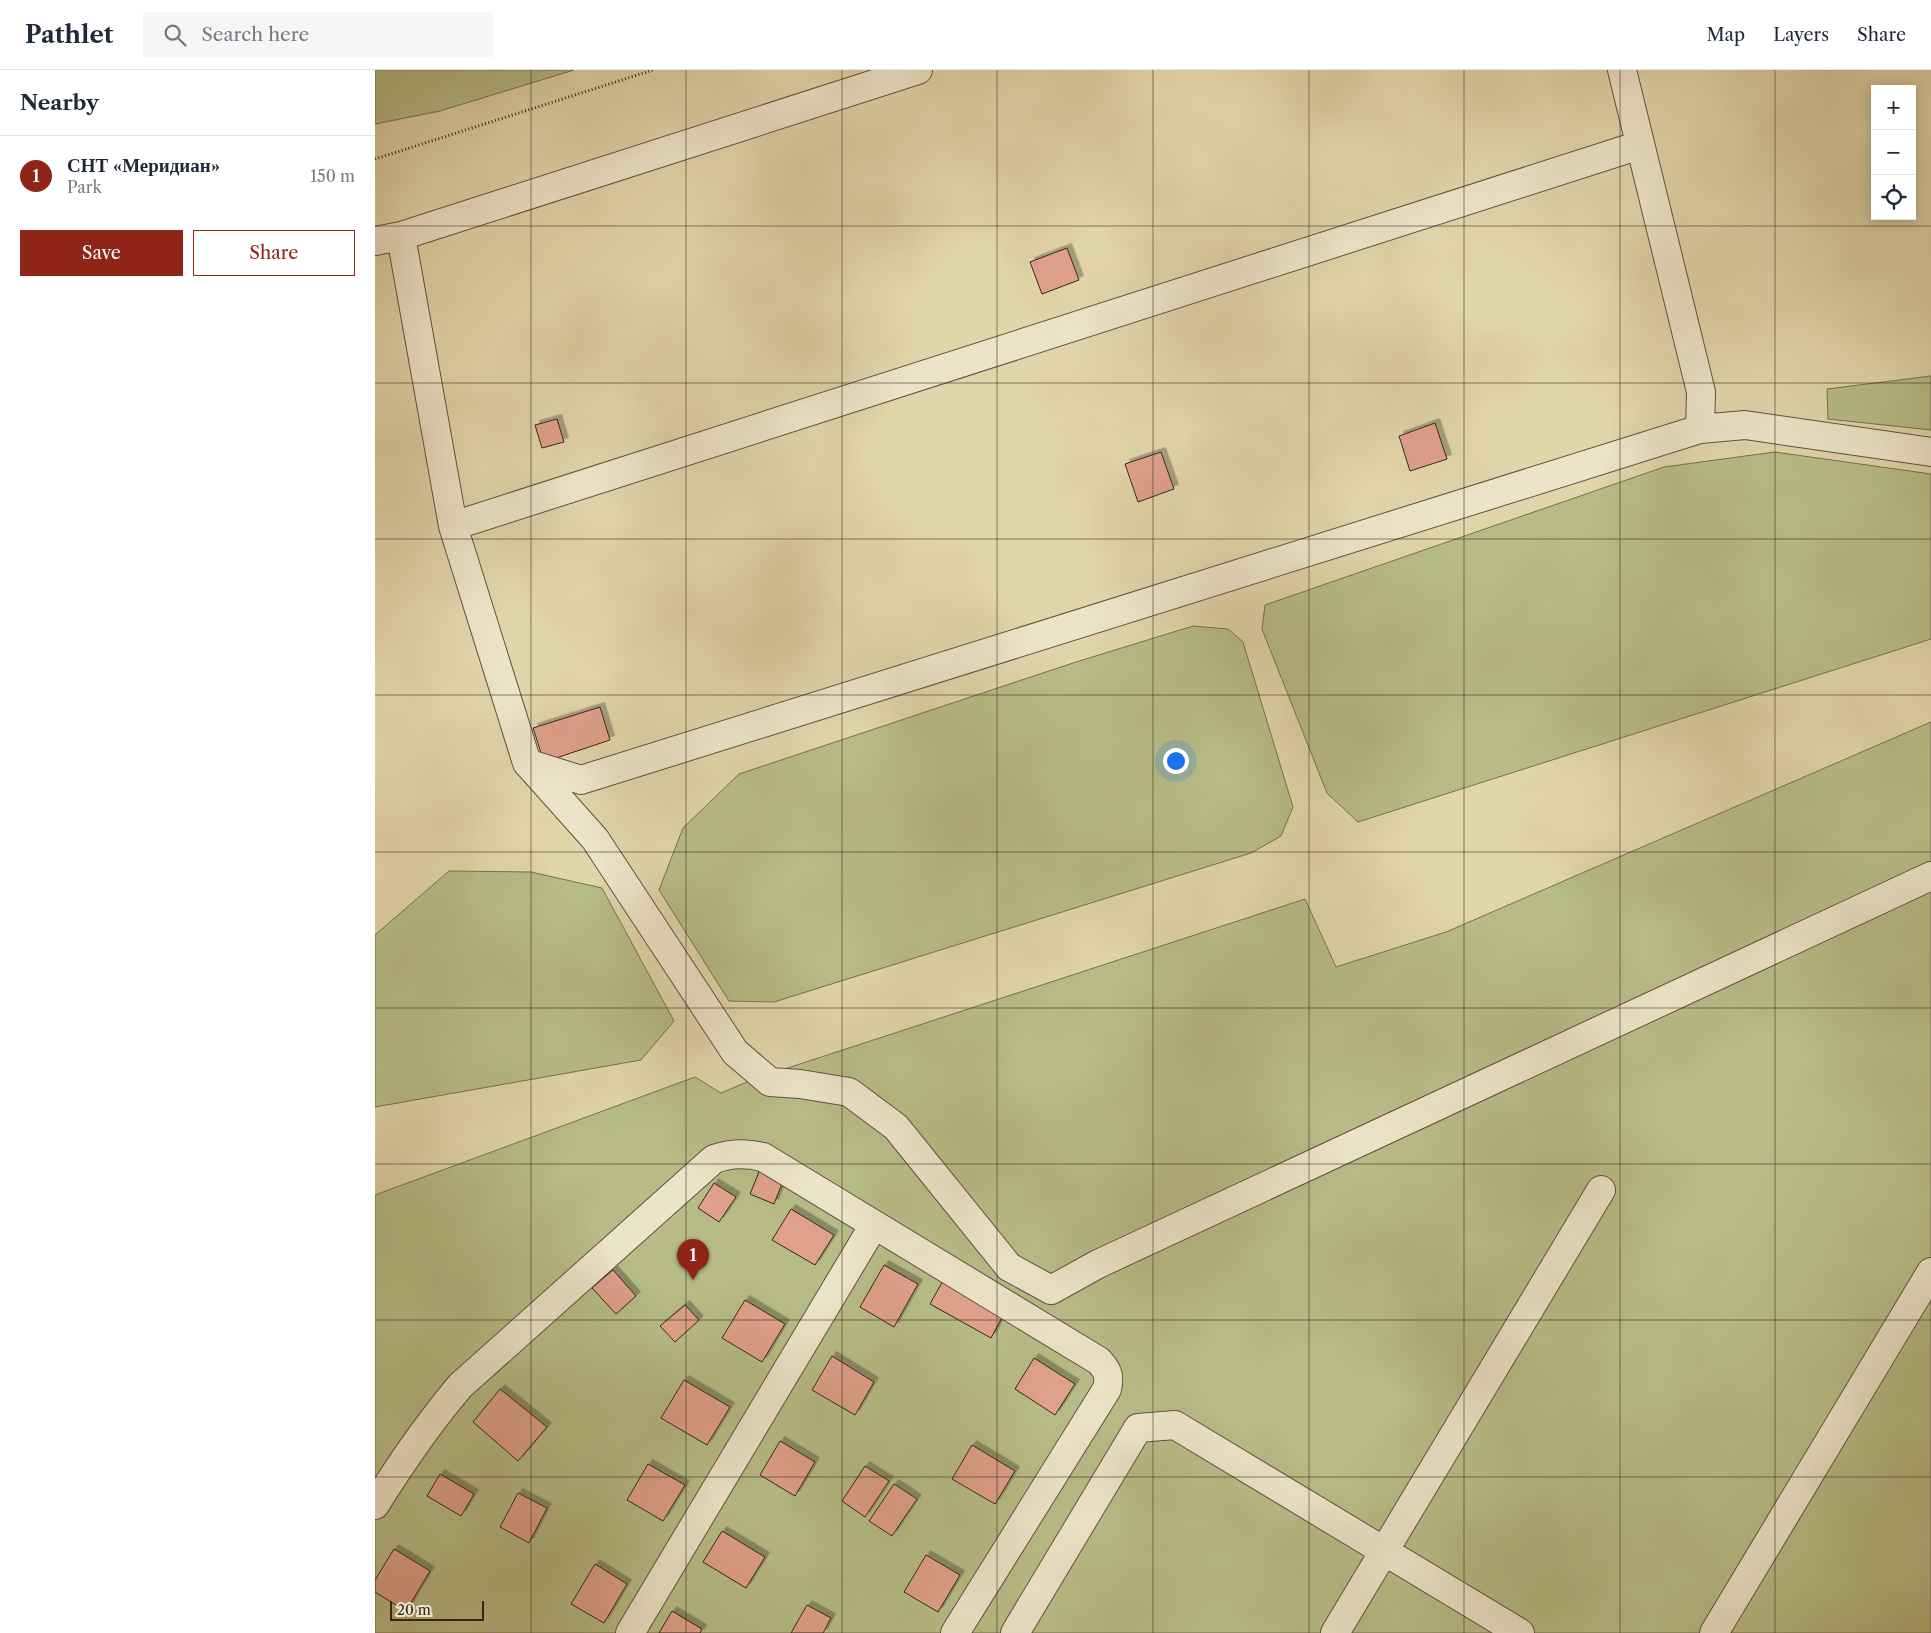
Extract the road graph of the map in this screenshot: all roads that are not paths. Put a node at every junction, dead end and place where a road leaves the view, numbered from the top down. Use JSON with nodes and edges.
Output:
{"nodes":[{"id":1,"x":918,"y":70,"type":"edge"},
{"id":2,"x":1622,"y":70,"type":"edge"},
{"id":3,"x":1640,"y":145,"type":"junction"},
{"id":4,"x":388,"y":239,"type":"edge"},
{"id":5,"x":1700,"y":429,"type":"junction"},
{"id":6,"x":1931,"y":452,"type":"edge"},
{"id":7,"x":453,"y":526,"type":"junction"},
{"id":8,"x":527,"y":762,"type":"junction"},
{"id":9,"x":1931,"y":876,"type":"edge"},
{"id":10,"x":1601,"y":1190,"type":"dead end"},
{"id":11,"x":874,"y":1225,"type":"junction"},
{"id":12,"x":1931,"y":1272,"type":"edge"},
{"id":13,"x":375,"y":1505,"type":"edge"},
{"id":14,"x":1385,"y":1551,"type":"junction"},
{"id":15,"x":630,"y":1633,"type":"edge"},
{"id":16,"x":955,"y":1633,"type":"edge"},
{"id":17,"x":1015,"y":1633,"type":"edge"},
{"id":18,"x":1335,"y":1633,"type":"edge"},
{"id":19,"x":1520,"y":1633,"type":"edge"},
{"id":20,"x":1714,"y":1633,"type":"edge"}],
"edges":[{"from":1,"to":4,"type":"street"},
{"from":2,"to":3,"type":"street"},
{"from":3,"to":5,"type":"street"},
{"from":3,"to":7,"type":"street"},
{"from":4,"to":7,"type":"street"},
{"from":5,"to":6,"type":"street"},
{"from":5,"to":8,"type":"street"},
{"from":7,"to":8,"type":"street"},
{"from":8,"to":9,"type":"street"},
{"from":10,"to":14,"type":"street"},
{"from":11,"to":13,"type":"street"},
{"from":11,"to":15,"type":"street"},
{"from":11,"to":16,"type":"street"},
{"from":12,"to":20,"type":"street"},
{"from":14,"to":17,"type":"street"},
{"from":14,"to":18,"type":"street"},
{"from":14,"to":19,"type":"street"}]}
